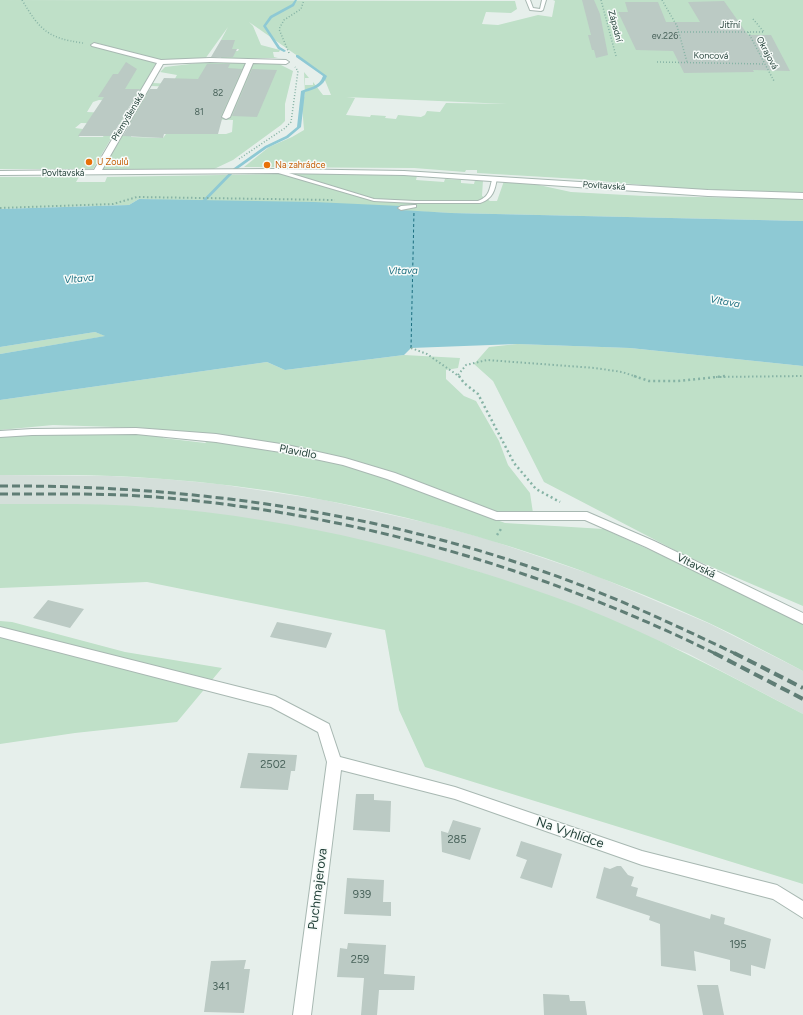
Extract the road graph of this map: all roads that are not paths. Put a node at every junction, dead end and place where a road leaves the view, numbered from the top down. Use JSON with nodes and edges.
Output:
{"nodes":[{"id":1,"x":528,"y":0,"type":"edge"},
{"id":2,"x":544,"y":0,"type":"edge"},
{"id":3,"x":94,"y":44,"type":"road end"},
{"id":4,"x":250,"y":61,"type":"junction"},
{"id":5,"x":161,"y":62,"type":"junction"},
{"id":6,"x":286,"y":62,"type":"road end"},
{"id":7,"x":226,"y":117,"type":"dead end"},
{"id":8,"x":277,"y":171,"type":"junction"},
{"id":9,"x":0,"y":173,"type":"edge"},
{"id":10,"x":96,"y":173,"type":"junction"},
{"id":11,"x":495,"y":178,"type":"junction"},
{"id":12,"x":803,"y":196,"type":"edge"},
{"id":13,"x":414,"y":206,"type":"junction"},
{"id":14,"x":401,"y":208,"type":"dead end"},
{"id":15,"x":0,"y":434,"type":"edge"},
{"id":16,"x":587,"y":516,"type":"joint"},
{"id":17,"x":803,"y":619,"type":"edge"},
{"id":18,"x":0,"y":632,"type":"edge"},
{"id":19,"x":334,"y":762,"type":"junction"},
{"id":20,"x":803,"y":910,"type":"edge"},
{"id":21,"x":302,"y":1015,"type":"edge"}],
"edges":[{"from":1,"to":2,"type":"lane"},
{"from":3,"to":5,"type":"street"},
{"from":4,"to":5,"type":"street"},
{"from":4,"to":6,"type":"street"},
{"from":4,"to":7,"type":"street"},
{"from":5,"to":10,"type":"street","name":"Přemyšlenská"},
{"from":8,"to":10,"type":"street","name":"Povltavská"},
{"from":8,"to":11,"type":"street","name":"Povltavská"},
{"from":8,"to":13,"type":"lane"},
{"from":9,"to":10,"type":"street","name":"Povltavská"},
{"from":11,"to":12,"type":"street","name":"Povltavská"},
{"from":11,"to":13,"type":"lane"},
{"from":13,"to":14,"type":"lane"},
{"from":15,"to":16,"type":"street","name":"Plavidlo"},
{"from":16,"to":17,"type":"street","name":"Vltavská"},
{"from":18,"to":19,"type":"street"},
{"from":19,"to":20,"type":"street","name":"Na Vyhlídce"},
{"from":19,"to":21,"type":"street","name":"Puchmajerova"}]}
